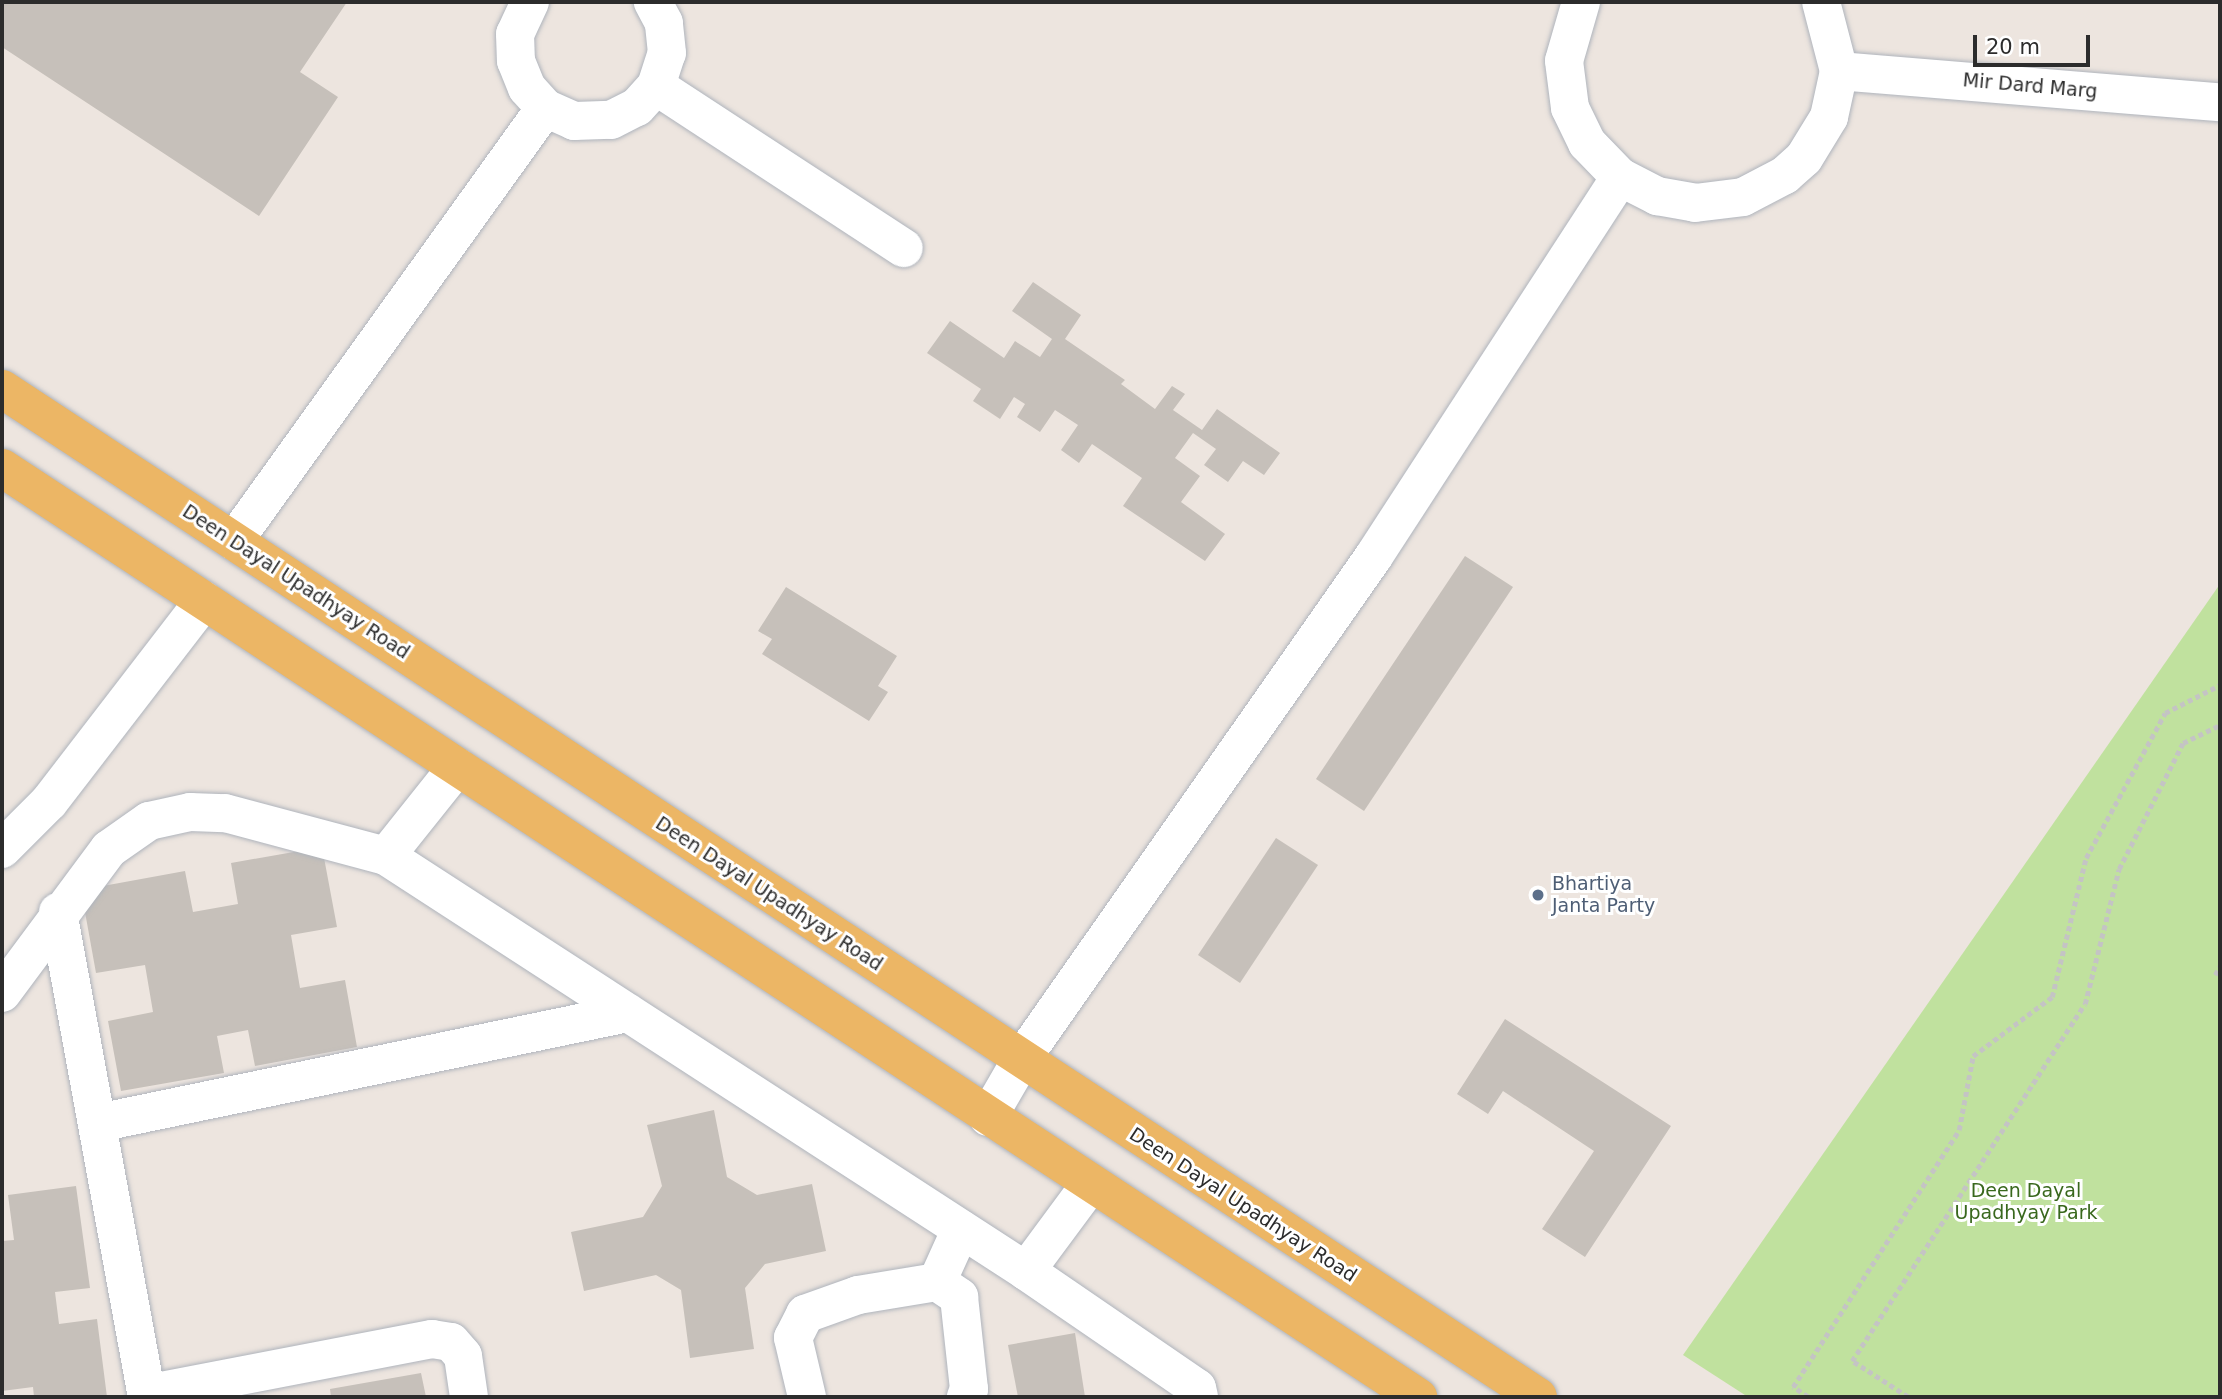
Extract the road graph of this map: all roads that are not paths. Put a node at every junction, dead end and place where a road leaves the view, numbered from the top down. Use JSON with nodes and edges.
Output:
{"nodes":[{"id":1,"x":530,"y":2,"type":"edge"},
{"id":2,"x":653,"y":2,"type":"edge"},
{"id":3,"x":1581,"y":2,"type":"edge"},
{"id":4,"x":1821,"y":2,"type":"edge"},
{"id":5,"x":1839,"y":71,"type":"junction"},
{"id":6,"x":656,"y":86,"type":"junction"},
{"id":7,"x":2220,"y":102,"type":"edge"},
{"id":8,"x":545,"y":108,"type":"junction"},
{"id":9,"x":1620,"y":177,"type":"junction"},
{"id":10,"x":904,"y":248,"type":"dead end"},
{"id":11,"x":2,"y":389,"type":"edge"},
{"id":12,"x":2,"y":468,"type":"edge"},
{"id":13,"x":234,"y":541,"type":"junction"},
{"id":14,"x":204,"y":601,"type":"junction"},
{"id":15,"x":457,"y":767,"type":"junction"},
{"id":16,"x":2,"y":849,"type":"edge"},
{"id":17,"x":386,"y":856,"type":"junction"},
{"id":18,"x":58,"y":912,"type":"junction"},
{"id":19,"x":2,"y":993,"type":"edge"},
{"id":20,"x":628,"y":1013,"type":"junction"},
{"id":21,"x":1021,"y":1060,"type":"junction"},
{"id":22,"x":988,"y":1117,"type":"junction"},
{"id":23,"x":98,"y":1123,"type":"junction"},
{"id":24,"x":1091,"y":1183,"type":"junction"},
{"id":25,"x":961,"y":1229,"type":"junction"},
{"id":26,"x":1026,"y":1271,"type":"junction"},
{"id":27,"x":937,"y":1282,"type":"junction"},
{"id":28,"x":1204,"y":1394,"type":"edge"},
{"id":29,"x":147,"y":1396,"type":"edge"},
{"id":30,"x":470,"y":1397,"type":"edge"},
{"id":31,"x":807,"y":1397,"type":"edge"},
{"id":32,"x":966,"y":1397,"type":"edge"},
{"id":33,"x":1418,"y":1397,"type":"edge"},
{"id":34,"x":1538,"y":1397,"type":"edge"}],
"edges":[{"from":1,"to":8,"type":"street"},
{"from":2,"to":6,"type":"street"},
{"from":3,"to":9,"type":"street"},
{"from":4,"to":5,"type":"street"},
{"from":5,"to":7,"type":"street","name":"Mir Dard Marg"},
{"from":5,"to":9,"type":"street"},
{"from":6,"to":8,"type":"street"},
{"from":6,"to":10,"type":"street"},
{"from":8,"to":13,"type":"street"},
{"from":9,"to":21,"type":"street"},
{"from":11,"to":13,"type":"main road","name":"Deen Dayal Upadhyay Road"},
{"from":12,"to":14,"type":"main road"},
{"from":13,"to":21,"type":"main road","name":"Deen Dayal Upadhyay Road"},
{"from":14,"to":15,"type":"main road"},
{"from":14,"to":16,"type":"street"},
{"from":15,"to":17,"type":"street"},
{"from":15,"to":22,"type":"main road"},
{"from":17,"to":18,"type":"street"},
{"from":17,"to":20,"type":"street"},
{"from":18,"to":19,"type":"street"},
{"from":18,"to":23,"type":"street"},
{"from":20,"to":23,"type":"street"},
{"from":20,"to":25,"type":"street"},
{"from":21,"to":22,"type":"street"},
{"from":21,"to":34,"type":"main road","name":"Deen Dayal Upadhyay Road"},
{"from":22,"to":24,"type":"main road"},
{"from":23,"to":29,"type":"street"},
{"from":24,"to":26,"type":"street"},
{"from":24,"to":33,"type":"main road"},
{"from":25,"to":26,"type":"street"},
{"from":25,"to":27,"type":"street"},
{"from":26,"to":28,"type":"street"},
{"from":27,"to":31,"type":"street"},
{"from":27,"to":32,"type":"street"},
{"from":29,"to":30,"type":"street"}]}
